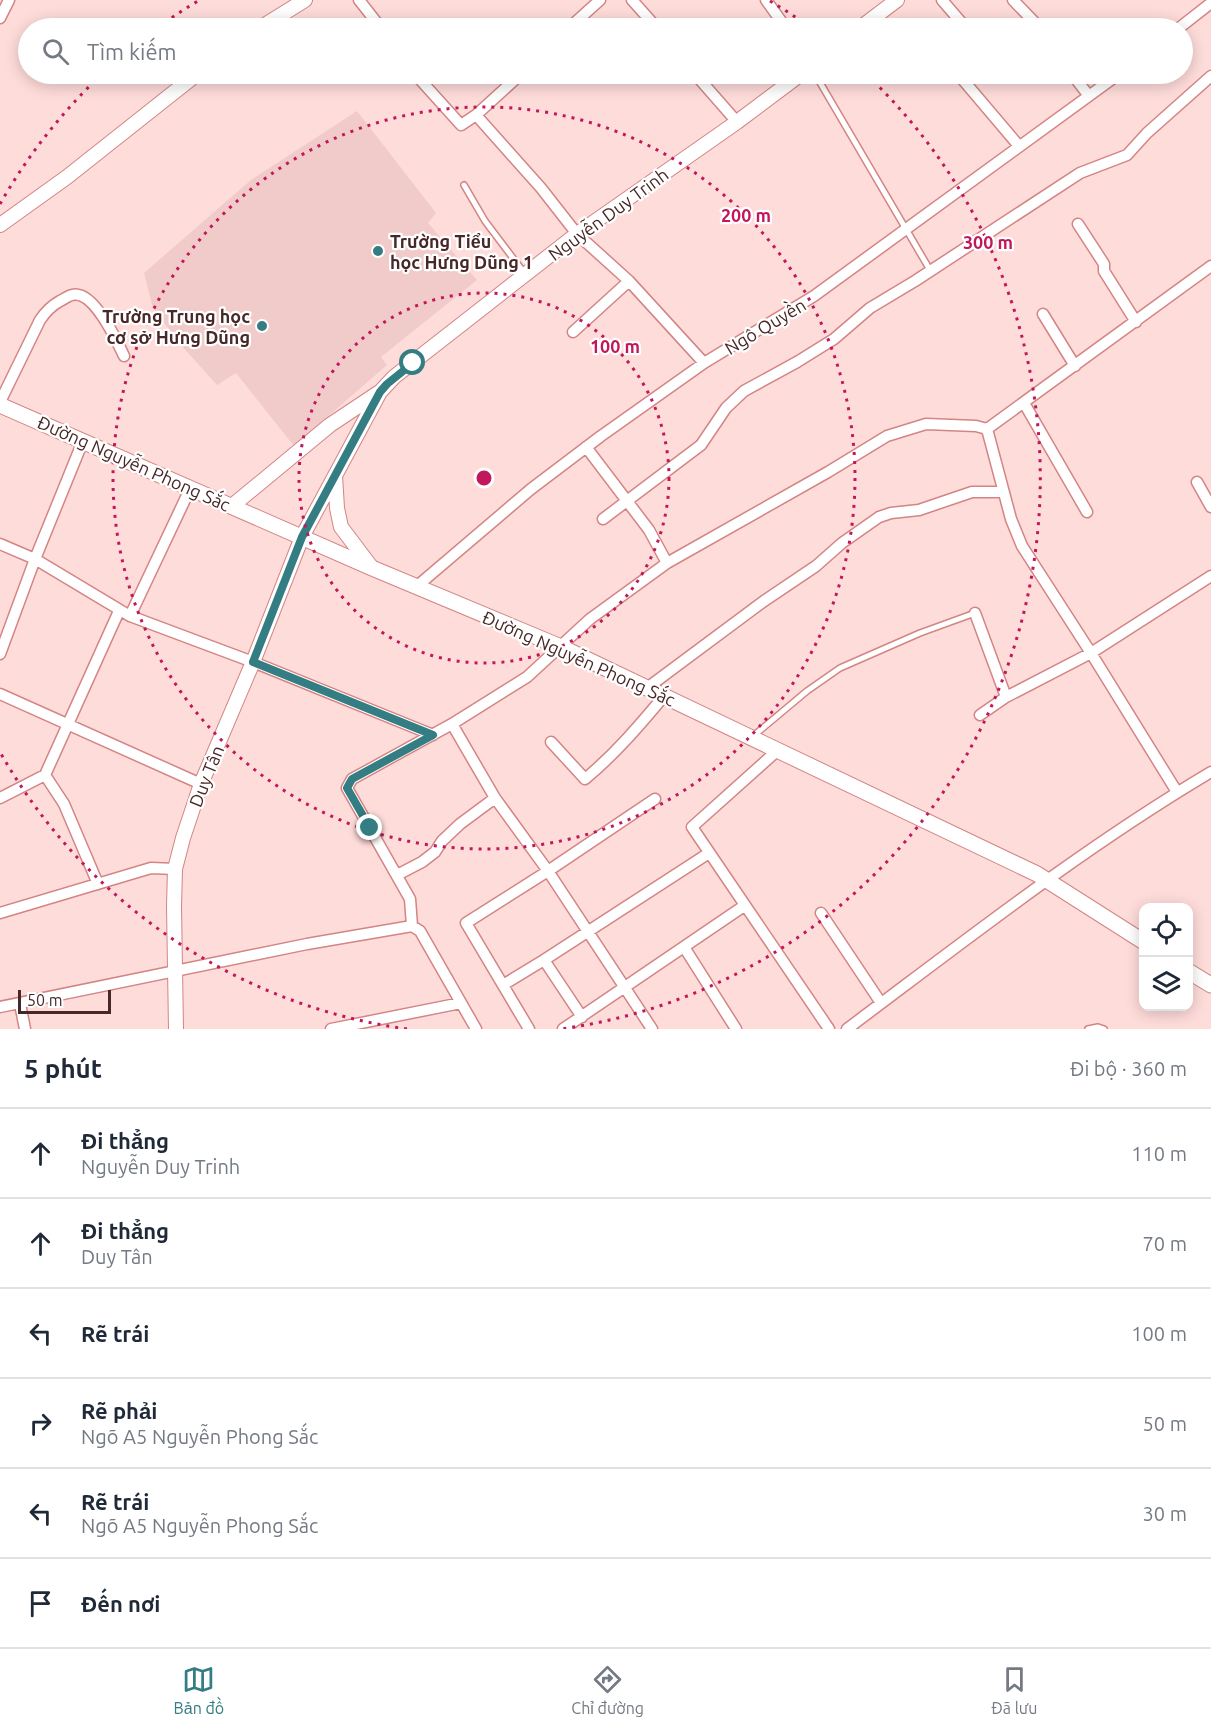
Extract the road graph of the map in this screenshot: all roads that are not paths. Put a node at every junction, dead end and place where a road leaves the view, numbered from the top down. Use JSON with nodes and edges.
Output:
{"nodes":[{"id":1,"x":305,"y":0,"type":"edge"},
{"id":2,"x":359,"y":0,"type":"edge"},
{"id":3,"x":600,"y":0,"type":"edge"},
{"id":4,"x":632,"y":0,"type":"edge"},
{"id":5,"x":766,"y":0,"type":"edge"},
{"id":6,"x":897,"y":0,"type":"edge"},
{"id":7,"x":942,"y":0,"type":"edge"},
{"id":8,"x":1013,"y":0,"type":"edge"},
{"id":9,"x":5,"y":2,"type":"edge"},
{"id":10,"x":1211,"y":3,"type":"edge"},
{"id":11,"x":0,"y":18,"type":"edge"},
{"id":12,"x":276,"y":18,"type":"edge"},
{"id":13,"x":373,"y":18,"type":"edge"},
{"id":14,"x":580,"y":18,"type":"edge"},
{"id":15,"x":648,"y":18,"type":"edge"},
{"id":16,"x":779,"y":18,"type":"edge"},
{"id":17,"x":873,"y":18,"type":"edge"},
{"id":18,"x":957,"y":18,"type":"edge"},
{"id":19,"x":1030,"y":18,"type":"edge"},
{"id":20,"x":1192,"y":18,"type":"edge"},
{"id":21,"x":1211,"y":76,"type":"edge"},
{"id":22,"x":184,"y":84,"type":"edge"},
{"id":23,"x":424,"y":84,"type":"edge"},
{"id":24,"x":510,"y":84,"type":"edge"},
{"id":25,"x":704,"y":84,"type":"edge"},
{"id":26,"x":787,"y":84,"type":"edge"},
{"id":27,"x":821,"y":84,"type":"edge"},
{"id":28,"x":966,"y":84,"type":"edge"},
{"id":29,"x":1080,"y":84,"type":"edge"},
{"id":30,"x":1105,"y":84,"type":"edge"},
{"id":31,"x":1089,"y":96,"type":"junction"},
{"id":32,"x":476,"y":115,"type":"junction"},
{"id":33,"x":736,"y":122,"type":"junction"},
{"id":34,"x":1019,"y":146,"type":"junction"},
{"id":35,"x":464,"y":185,"type":"dead end"},
{"id":36,"x":1078,"y":224,"type":"dead end"},
{"id":37,"x":0,"y":225,"type":"edge"},
{"id":38,"x":906,"y":228,"type":"junction"},
{"id":39,"x":577,"y":234,"type":"junction"},
{"id":40,"x":930,"y":270,"type":"junction"},
{"id":41,"x":1209,"y":271,"type":"edge"},
{"id":42,"x":526,"y":276,"type":"junction"},
{"id":43,"x":629,"y":281,"type":"junction"},
{"id":44,"x":1043,"y":314,"type":"dead end"},
{"id":45,"x":1136,"y":322,"type":"junction"},
{"id":46,"x":573,"y":332,"type":"dead end"},
{"id":47,"x":124,"y":356,"type":"dead end"},
{"id":48,"x":704,"y":363,"type":"junction"},
{"id":49,"x":1075,"y":366,"type":"junction"},
{"id":50,"x":380,"y":392,"type":"junction"},
{"id":51,"x":0,"y":403,"type":"edge"},
{"id":52,"x":1024,"y":403,"type":"junction"},
{"id":53,"x":987,"y":429,"type":"junction"},
{"id":54,"x":83,"y":441,"type":"junction"},
{"id":55,"x":586,"y":447,"type":"junction"},
{"id":56,"x":335,"y":473,"type":"junction"},
{"id":57,"x":1197,"y":482,"type":"dead end"},
{"id":58,"x":190,"y":489,"type":"junction"},
{"id":59,"x":1003,"y":492,"type":"junction"},
{"id":60,"x":628,"y":501,"type":"junction"},
{"id":61,"x":232,"y":506,"type":"junction"},
{"id":62,"x":1211,"y":507,"type":"edge"},
{"id":63,"x":1087,"y":512,"type":"dead end"},
{"id":64,"x":603,"y":519,"type":"dead end"},
{"id":65,"x":302,"y":537,"type":"junction"},
{"id":66,"x":0,"y":544,"type":"edge"},
{"id":67,"x":35,"y":559,"type":"junction"},
{"id":68,"x":667,"y":563,"type":"junction"},
{"id":69,"x":372,"y":568,"type":"junction"},
{"id":70,"x":1211,"y":576,"type":"edge"},
{"id":71,"x":416,"y":587,"type":"junction"},
{"id":72,"x":119,"y":611,"type":"junction"},
{"id":73,"x":975,"y":613,"type":"joint"},
{"id":74,"x":130,"y":616,"type":"junction"},
{"id":75,"x":561,"y":647,"type":"junction"},
{"id":76,"x":1091,"y":652,"type":"junction"},
{"id":77,"x":0,"y":654,"type":"edge"},
{"id":78,"x":253,"y":662,"type":"junction"},
{"id":79,"x":647,"y":688,"type":"junction"},
{"id":80,"x":0,"y":694,"type":"edge"},
{"id":81,"x":664,"y":696,"type":"junction"},
{"id":82,"x":1006,"y":697,"type":"junction"},
{"id":83,"x":980,"y":715,"type":"dead end"},
{"id":84,"x":68,"y":724,"type":"junction"},
{"id":85,"x":452,"y":724,"type":"junction"},
{"id":86,"x":433,"y":735,"type":"junction"},
{"id":87,"x":751,"y":738,"type":"junction"},
{"id":88,"x":551,"y":742,"type":"dead end"},
{"id":89,"x":778,"y":750,"type":"junction"},
{"id":90,"x":1211,"y":772,"type":"edge"},
{"id":91,"x":45,"y":775,"type":"junction"},
{"id":92,"x":201,"y":784,"type":"junction"},
{"id":93,"x":1177,"y":792,"type":"junction"},
{"id":94,"x":0,"y":798,"type":"edge"},
{"id":95,"x":495,"y":798,"type":"junction"},
{"id":96,"x":655,"y":798,"type":"dead end"},
{"id":97,"x":709,"y":853,"type":"junction"},
{"id":98,"x":175,"y":868,"type":"junction"},
{"id":99,"x":548,"y":871,"type":"junction"},
{"id":100,"x":397,"y":875,"type":"junction"},
{"id":101,"x":1046,"y":880,"type":"junction"},
{"id":102,"x":98,"y":884,"type":"junction"},
{"id":103,"x":744,"y":906,"type":"junction"},
{"id":104,"x":0,"y":913,"type":"edge"},
{"id":105,"x":821,"y":913,"type":"dead end"},
{"id":106,"x":412,"y":926,"type":"junction"},
{"id":107,"x":588,"y":932,"type":"junction"},
{"id":108,"x":1139,"y":939,"type":"edge"},
{"id":109,"x":684,"y":947,"type":"junction"},
{"id":110,"x":544,"y":960,"type":"junction"},
{"id":111,"x":175,"y":970,"type":"junction"},
{"id":112,"x":1193,"y":974,"type":"edge"},
{"id":113,"x":502,"y":985,"type":"junction"},
{"id":114,"x":1211,"y":985,"type":"edge"},
{"id":115,"x":625,"y":987,"type":"junction"},
{"id":116,"x":461,"y":1003,"type":"junction"},
{"id":117,"x":881,"y":1003,"type":"junction"},
{"id":118,"x":20,"y":1004,"type":"junction"},
{"id":119,"x":0,"y":1007,"type":"edge"},
{"id":120,"x":582,"y":1017,"type":"junction"},
{"id":121,"x":25,"y":1029,"type":"edge"},
{"id":122,"x":176,"y":1029,"type":"edge"},
{"id":123,"x":331,"y":1029,"type":"edge"},
{"id":124,"x":476,"y":1029,"type":"edge"},
{"id":125,"x":529,"y":1029,"type":"edge"},
{"id":126,"x":563,"y":1029,"type":"edge"},
{"id":127,"x":652,"y":1029,"type":"edge"},
{"id":128,"x":736,"y":1029,"type":"edge"},
{"id":129,"x":829,"y":1029,"type":"edge"},
{"id":130,"x":847,"y":1029,"type":"edge"},
{"id":131,"x":1088,"y":1029,"type":"edge"},
{"id":132,"x":1104,"y":1029,"type":"edge"}],
"edges":[{"from":1,"to":12,"type":"street"},
{"from":2,"to":13,"type":"street"},
{"from":3,"to":14,"type":"street"},
{"from":4,"to":15,"type":"street"},
{"from":5,"to":16,"type":"street"},
{"from":6,"to":17,"type":"street"},
{"from":7,"to":18,"type":"street"},
{"from":8,"to":19,"type":"street"},
{"from":9,"to":11,"type":"street"},
{"from":10,"to":20,"type":"street"},
{"from":21,"to":40,"type":"street"},
{"from":22,"to":37,"type":"street"},
{"from":23,"to":32,"type":"street"},
{"from":24,"to":32,"type":"street"},
{"from":25,"to":33,"type":"street"},
{"from":26,"to":33,"type":"street","name":"Nguyễn Duy Trinh"},
{"from":27,"to":38,"type":"lane"},
{"from":28,"to":34,"type":"street"},
{"from":29,"to":31,"type":"street"},
{"from":30,"to":31,"type":"street","name":"Ngô Quyền"},
{"from":31,"to":34,"type":"street","name":"Ngô Quyền"},
{"from":32,"to":39,"type":"street"},
{"from":33,"to":39,"type":"street","name":"Nguyễn Duy Trinh"},
{"from":34,"to":38,"type":"street","name":"Ngô Quyền"},
{"from":35,"to":42,"type":"lane"},
{"from":36,"to":45,"type":"street"},
{"from":38,"to":40,"type":"lane"},
{"from":38,"to":48,"type":"street","name":"Ngô Quyền"},
{"from":39,"to":42,"type":"street","name":"Nguyễn Duy Trinh"},
{"from":39,"to":43,"type":"street"},
{"from":40,"to":60,"type":"street"},
{"from":41,"to":45,"type":"street"},
{"from":42,"to":50,"type":"street","name":"Nguyễn Duy Trinh"},
{"from":43,"to":46,"type":"street"},
{"from":43,"to":48,"type":"street"},
{"from":44,"to":49,"type":"street"},
{"from":45,"to":49,"type":"street"},
{"from":47,"to":51,"type":"street"},
{"from":48,"to":55,"type":"street","name":"Ngô Quyền"},
{"from":49,"to":52,"type":"street"},
{"from":50,"to":56,"type":"street","name":"Nguyễn Duy Trinh"},
{"from":50,"to":61,"type":"street"},
{"from":51,"to":54,"type":"main road","name":"Đường Nguyễn Phong Sắc"},
{"from":52,"to":53,"type":"street"},
{"from":52,"to":63,"type":"street"},
{"from":53,"to":59,"type":"street"},
{"from":53,"to":68,"type":"street"},
{"from":54,"to":58,"type":"main road","name":"Đường Nguyễn Phong Sắc"},
{"from":54,"to":67,"type":"street"},
{"from":55,"to":60,"type":"street"},
{"from":55,"to":71,"type":"street","name":"Ngô Quyền"},
{"from":56,"to":65,"type":"street","name":"Nguyễn Duy Trinh"},
{"from":56,"to":69,"type":"street"},
{"from":57,"to":62,"type":"street"},
{"from":58,"to":61,"type":"main road","name":"Đường Nguyễn Phong Sắc"},
{"from":58,"to":74,"type":"street"},
{"from":59,"to":76,"type":"street"},
{"from":59,"to":79,"type":"street"},
{"from":60,"to":64,"type":"street"},
{"from":60,"to":68,"type":"street"},
{"from":61,"to":65,"type":"main road","name":"Đường Nguyễn Phong Sắc"},
{"from":65,"to":69,"type":"main road","name":"Đường Nguyễn Phong Sắc"},
{"from":65,"to":78,"type":"street","name":"Duy Tân"},
{"from":66,"to":67,"type":"street"},
{"from":67,"to":72,"type":"street"},
{"from":67,"to":77,"type":"street"},
{"from":68,"to":75,"type":"street"},
{"from":69,"to":71,"type":"main road","name":"Đường Nguyễn Phong Sắc"},
{"from":70,"to":76,"type":"street"},
{"from":71,"to":75,"type":"main road","name":"Đường Nguyễn Phong Sắc"},
{"from":72,"to":74,"type":"street"},
{"from":72,"to":84,"type":"street"},
{"from":73,"to":82,"type":"street"},
{"from":73,"to":87,"type":"lane"},
{"from":74,"to":78,"type":"street"},
{"from":75,"to":79,"type":"main road","name":"Đường Nguyễn Phong Sắc"},
{"from":75,"to":85,"type":"street"},
{"from":76,"to":82,"type":"street"},
{"from":76,"to":93,"type":"street"},
{"from":78,"to":86,"type":"street"},
{"from":78,"to":92,"type":"street","name":"Duy Tân"},
{"from":79,"to":81,"type":"main road","name":"Đường Nguyễn Phong Sắc"},
{"from":80,"to":84,"type":"street"},
{"from":81,"to":87,"type":"main road","name":"Đường Nguyễn Phong Sắc"},
{"from":81,"to":88,"type":"street"},
{"from":82,"to":83,"type":"street"},
{"from":84,"to":91,"type":"street"},
{"from":84,"to":92,"type":"street"},
{"from":85,"to":86,"type":"street"},
{"from":85,"to":95,"type":"street"},
{"from":86,"to":100,"type":"street"},
{"from":87,"to":89,"type":"main road","name":"Đường Nguyễn Phong Sắc"},
{"from":89,"to":97,"type":"street"},
{"from":89,"to":101,"type":"main road","name":"Đường Nguyễn Phong Sắc"},
{"from":90,"to":93,"type":"street"},
{"from":91,"to":94,"type":"street"},
{"from":91,"to":102,"type":"street"},
{"from":92,"to":98,"type":"street","name":"Duy Tân"},
{"from":93,"to":101,"type":"street"},
{"from":95,"to":99,"type":"street"},
{"from":95,"to":100,"type":"street"},
{"from":96,"to":99,"type":"street"},
{"from":97,"to":103,"type":"street"},
{"from":97,"to":107,"type":"street"},
{"from":98,"to":102,"type":"street"},
{"from":98,"to":111,"type":"street","name":"Duy Tân"},
{"from":99,"to":107,"type":"street"},
{"from":99,"to":113,"type":"street"},
{"from":100,"to":106,"type":"street"},
{"from":101,"to":108,"type":"main road","name":"Đường Nguyễn Phong Sắc"},
{"from":101,"to":117,"type":"street"},
{"from":102,"to":104,"type":"street"},
{"from":103,"to":109,"type":"street"},
{"from":103,"to":129,"type":"street"},
{"from":105,"to":117,"type":"street"},
{"from":106,"to":111,"type":"street"},
{"from":106,"to":116,"type":"street"},
{"from":107,"to":110,"type":"street"},
{"from":107,"to":115,"type":"street"},
{"from":109,"to":115,"type":"street"},
{"from":109,"to":128,"type":"street"},
{"from":110,"to":113,"type":"street"},
{"from":110,"to":120,"type":"street"},
{"from":111,"to":118,"type":"street"},
{"from":111,"to":122,"type":"street","name":"Duy Tân"},
{"from":112,"to":114,"type":"main road"},
{"from":113,"to":125,"type":"street"},
{"from":115,"to":120,"type":"street"},
{"from":115,"to":127,"type":"street"},
{"from":116,"to":123,"type":"street"},
{"from":116,"to":124,"type":"street"},
{"from":117,"to":130,"type":"street"},
{"from":118,"to":119,"type":"street"},
{"from":118,"to":121,"type":"street"},
{"from":120,"to":126,"type":"street"},
{"from":131,"to":132,"type":"lane"}]}
